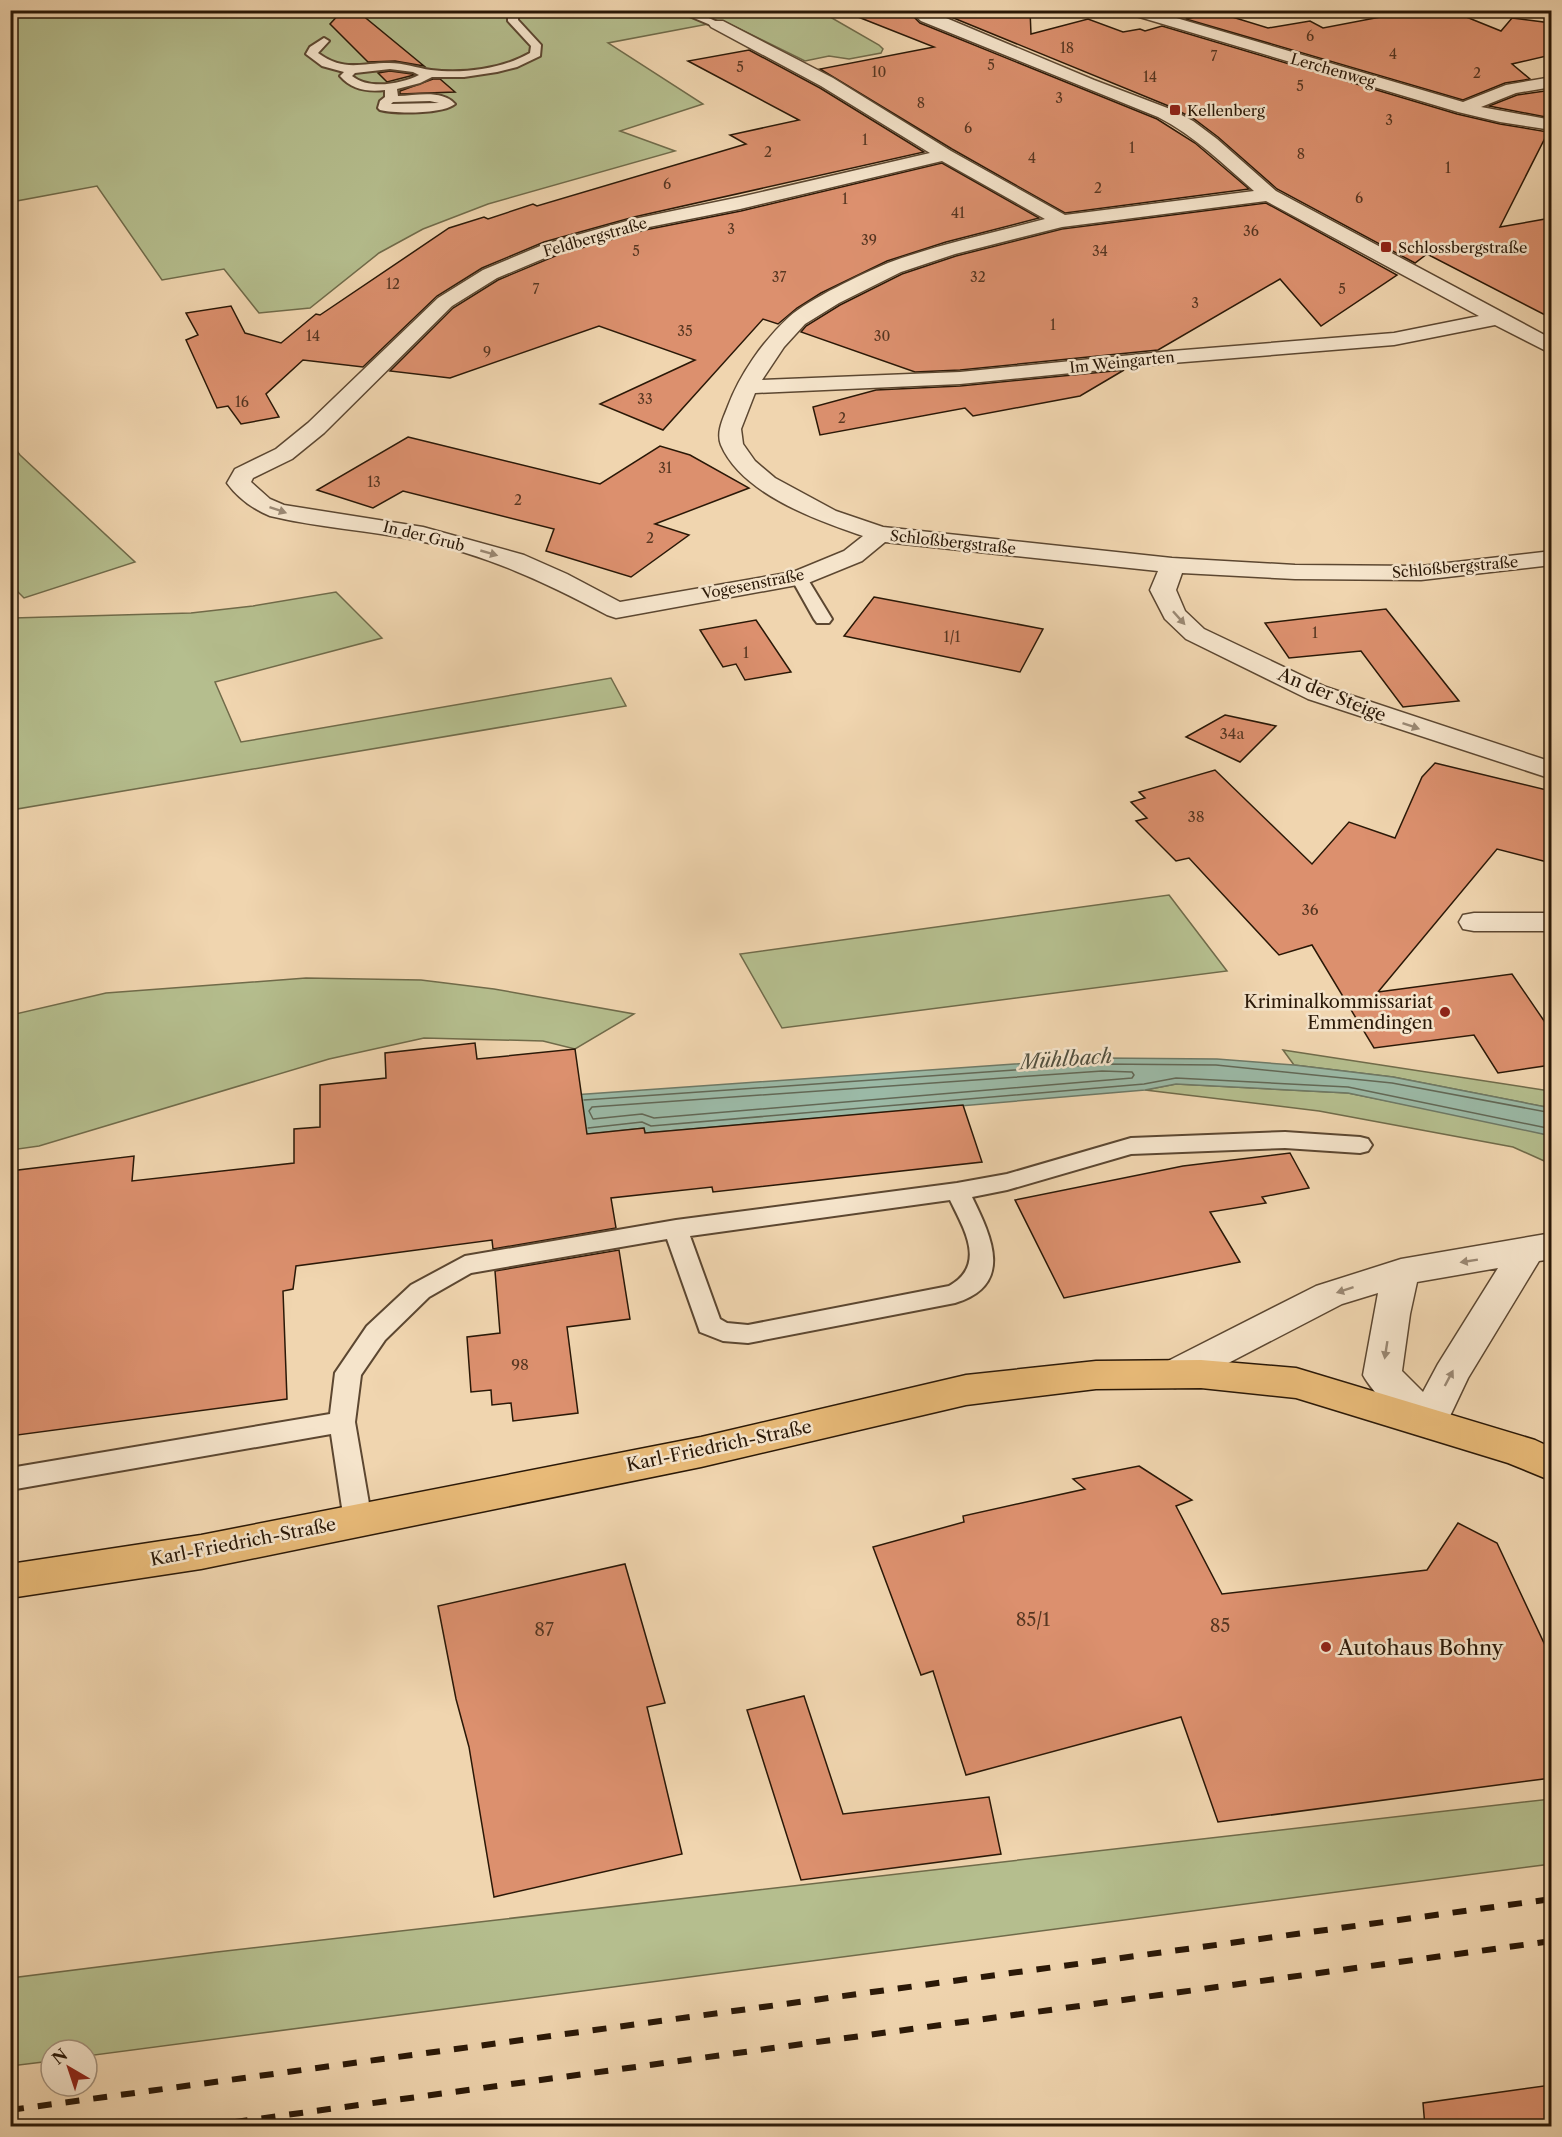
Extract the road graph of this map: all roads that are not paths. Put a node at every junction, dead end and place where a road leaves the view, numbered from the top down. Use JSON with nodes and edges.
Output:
{"nodes":[{"id":1,"x":519,"y":10,"type":"edge"},
{"id":2,"x":680,"y":10,"type":"edge"},
{"id":3,"x":916,"y":10,"type":"edge"},
{"id":4,"x":1131,"y":10,"type":"edge"},
{"id":5,"x":717,"y":24,"type":"joint"},
{"id":6,"x":324,"y":41,"type":"dead end"},
{"id":7,"x":352,"y":70,"type":"junction"},
{"id":8,"x":423,"y":72,"type":"junction"},
{"id":9,"x":1551,"y":81,"type":"edge"},
{"id":10,"x":1464,"y":108,"type":"junction"},
{"id":11,"x":1544,"y":124,"type":"edge"},
{"id":12,"x":945,"y":155,"type":"junction"},
{"id":13,"x":1269,"y":195,"type":"junction"},
{"id":14,"x":1062,"y":221,"type":"junction"},
{"id":15,"x":1496,"y":318,"type":"junction"},
{"id":16,"x":1551,"y":348,"type":"edge"},
{"id":17,"x":746,"y":387,"type":"junction"},
{"id":18,"x":243,"y":474,"type":"joint"},
{"id":19,"x":880,"y":534,"type":"junction"},
{"id":20,"x":1551,"y":558,"type":"edge"},
{"id":21,"x":1172,"y":565,"type":"junction"},
{"id":22,"x":799,"y":578,"type":"junction"},
{"id":23,"x":616,"y":610,"type":"joint"},
{"id":24,"x":823,"y":619,"type":"dead end"},
{"id":25,"x":1551,"y":771,"type":"edge"},
{"id":26,"x":1474,"y":922,"type":"dead end"},
{"id":27,"x":1551,"y":922,"type":"edge"},
{"id":28,"x":1360,"y":1145,"type":"dead end"},
{"id":29,"x":957,"y":1191,"type":"junction"},
{"id":30,"x":676,"y":1229,"type":"junction"},
{"id":31,"x":1539,"y":1249,"type":"edge"},
{"id":32,"x":1401,"y":1272,"type":"junction"},
{"id":33,"x":1175,"y":1374,"type":"junction"},
{"id":34,"x":342,"y":1422,"type":"junction"},
{"id":35,"x":1428,"y":1422,"type":"junction"},
{"id":36,"x":1551,"y":1466,"type":"edge"},
{"id":37,"x":10,"y":1479,"type":"edge"},
{"id":38,"x":358,"y":1521,"type":"junction"},
{"id":39,"x":10,"y":1581,"type":"edge"}],
"edges":[{"from":1,"to":8,"type":"lane"},
{"from":2,"to":5,"type":"lane"},
{"from":3,"to":13,"type":"street"},
{"from":4,"to":10,"type":"street","name":"Lerchenweg"},
{"from":5,"to":12,"type":"street"},
{"from":6,"to":7,"type":"lane"},
{"from":7,"to":8,"type":"lane"},
{"from":7,"to":8,"type":"lane"},
{"from":9,"to":10,"type":"street"},
{"from":10,"to":11,"type":"street","name":"Lerchenweg"},
{"from":12,"to":14,"type":"street"},
{"from":12,"to":18,"type":"street","name":"Feldbergstraße"},
{"from":13,"to":14,"type":"street","name":"Schloßbergstraße"},
{"from":13,"to":15,"type":"street"},
{"from":14,"to":17,"type":"street","name":"Schloßbergstraße"},
{"from":15,"to":16,"type":"street"},
{"from":15,"to":17,"type":"street","name":"Im Weingarten"},
{"from":17,"to":19,"type":"street","name":"Schloßbergstraße"},
{"from":18,"to":23,"type":"street","name":"In der Grub","one_way":true},
{"from":19,"to":21,"type":"street","name":"Schloßbergstraße"},
{"from":19,"to":22,"type":"street","name":"Vogesenstraße"},
{"from":20,"to":21,"type":"street","name":"Schloßbergstraße"},
{"from":21,"to":25,"type":"street","name":"An der Steige","one_way":true},
{"from":22,"to":23,"type":"street","name":"Vogesenstraße"},
{"from":22,"to":24,"type":"lane"},
{"from":26,"to":27,"type":"street"},
{"from":28,"to":29,"type":"lane"},
{"from":29,"to":30,"type":"lane"},
{"from":29,"to":30,"type":"lane"},
{"from":30,"to":34,"type":"lane"},
{"from":31,"to":32,"type":"street","one_way":true},
{"from":35,"to":31,"type":"street","one_way":true},
{"from":32,"to":33,"type":"street","one_way":true},
{"from":32,"to":35,"type":"street","one_way":true},
{"from":33,"to":35,"type":"main road","name":"Karl-Friedrich-Straße"},
{"from":33,"to":38,"type":"main road","name":"Karl-Friedrich-Straße"},
{"from":34,"to":37,"type":"lane"},
{"from":34,"to":38,"type":"lane"},
{"from":35,"to":36,"type":"main road","name":"Karl-Friedrich-Straße"},
{"from":38,"to":39,"type":"main road","name":"Karl-Friedrich-Straße"}]}
